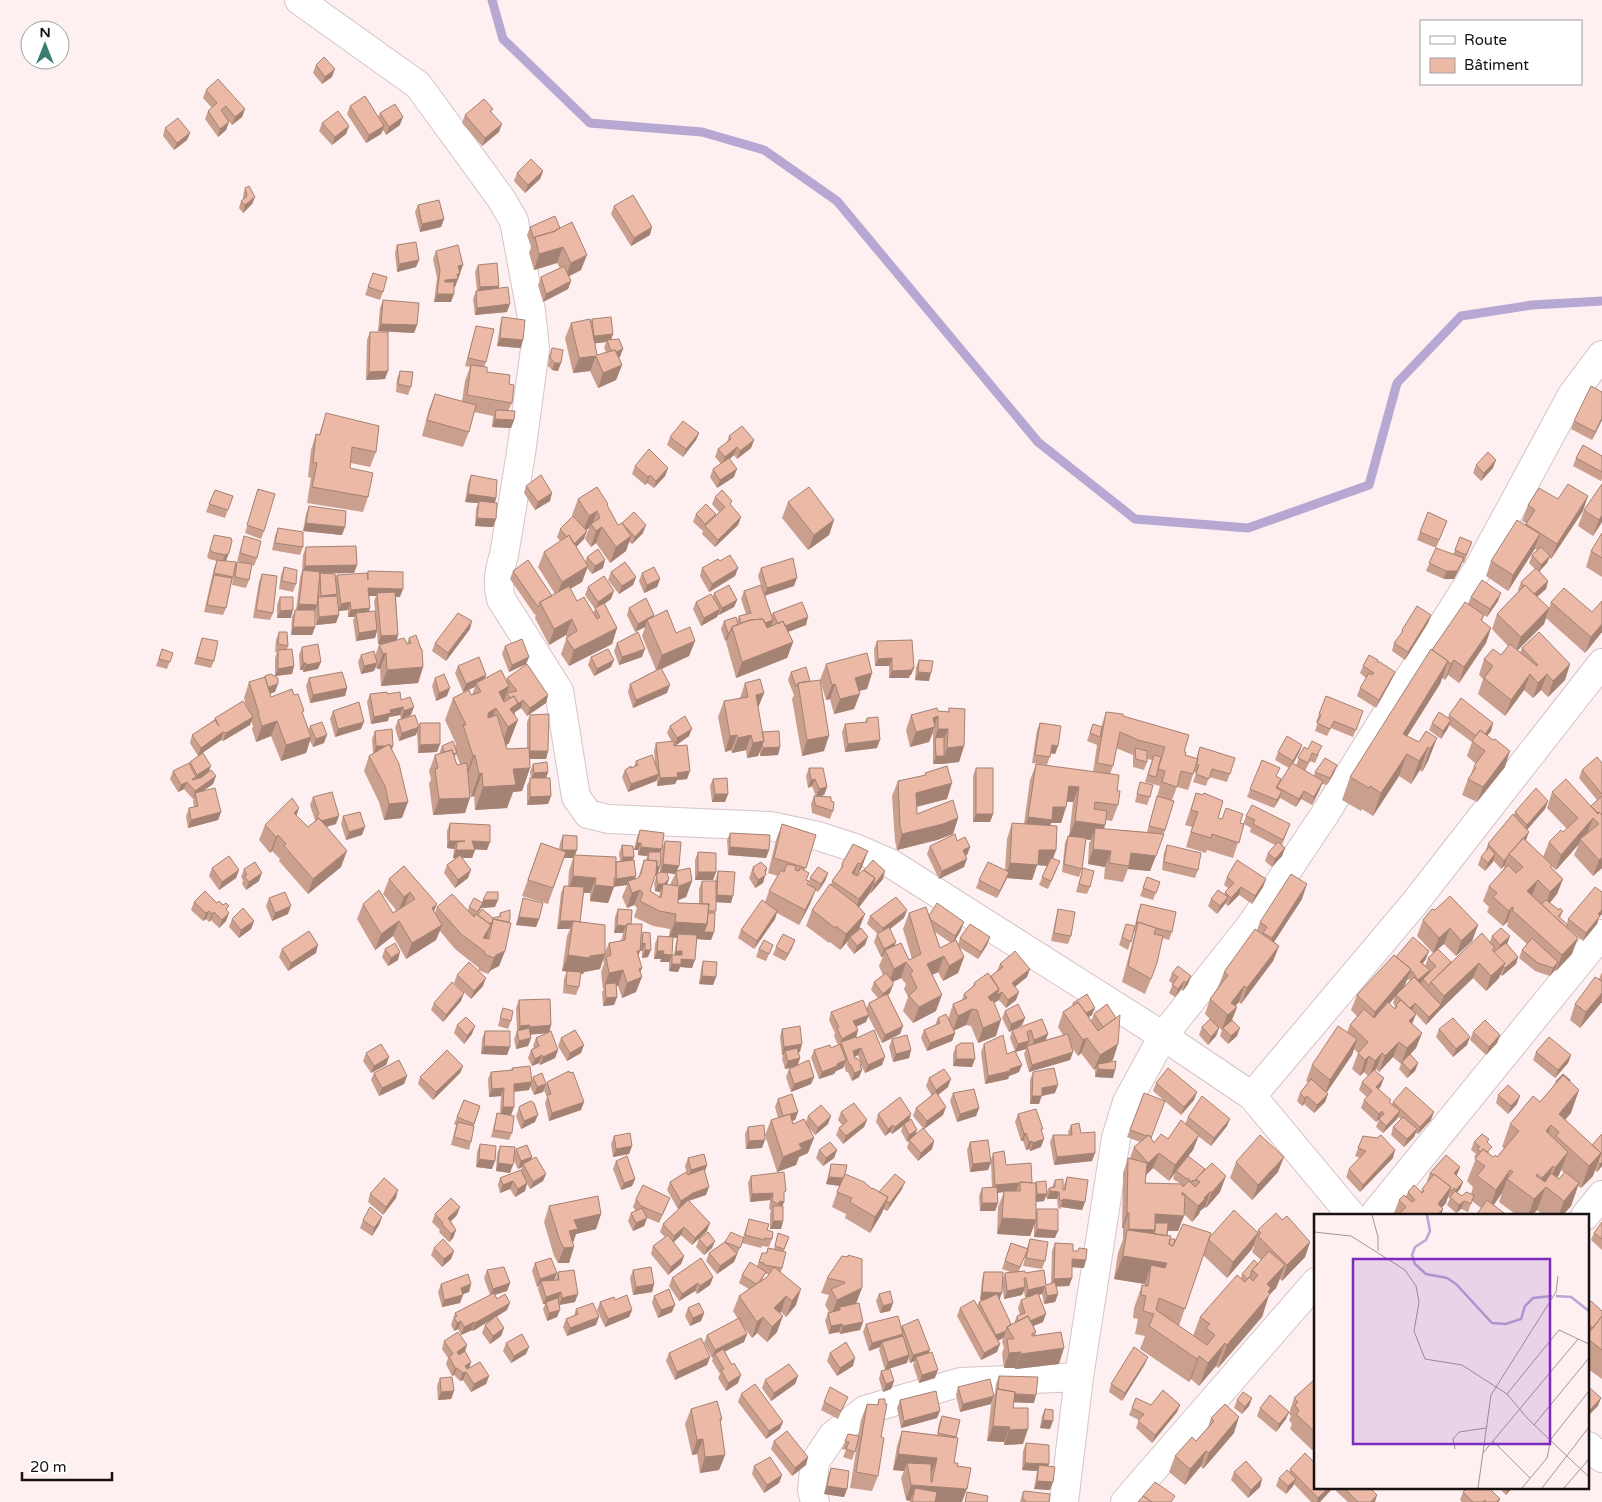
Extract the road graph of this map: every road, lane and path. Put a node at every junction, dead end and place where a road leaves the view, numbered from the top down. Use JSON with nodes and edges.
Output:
{"nodes":[{"id":1,"x":299,"y":0,"type":"edge"},
{"id":2,"x":1602,"y":355,"type":"edge"},
{"id":3,"x":1602,"y":663,"type":"edge"},
{"id":4,"x":1602,"y":934,"type":"edge"},
{"id":5,"x":1162,"y":1036,"type":"junction"},
{"id":6,"x":1252,"y":1096,"type":"junction"},
{"id":7,"x":1602,"y":1195,"type":"edge"},
{"id":8,"x":1350,"y":1214,"type":"edge"},
{"id":9,"x":1375,"y":1214,"type":"edge"},
{"id":10,"x":1587,"y":1214,"type":"edge"},
{"id":11,"x":1314,"y":1284,"type":"edge"},
{"id":12,"x":1079,"y":1377,"type":"junction"},
{"id":13,"x":1590,"y":1448,"type":"edge"},
{"id":14,"x":1602,"y":1458,"type":"edge"},
{"id":15,"x":1141,"y":1496,"type":"edge"},
{"id":16,"x":815,"y":1502,"type":"edge"},
{"id":17,"x":1064,"y":1502,"type":"edge"}],
"edges":[{"from":1,"to":5,"type":"street"},
{"from":2,"to":5,"type":"street"},
{"from":3,"to":6,"type":"street"},
{"from":4,"to":9,"type":"street"},
{"from":5,"to":6,"type":"street"},
{"from":5,"to":12,"type":"street"},
{"from":6,"to":8,"type":"street"},
{"from":7,"to":10,"type":"street"},
{"from":11,"to":15,"type":"street"},
{"from":12,"to":16,"type":"street"},
{"from":12,"to":17,"type":"street"},
{"from":13,"to":14,"type":"street"}]}
